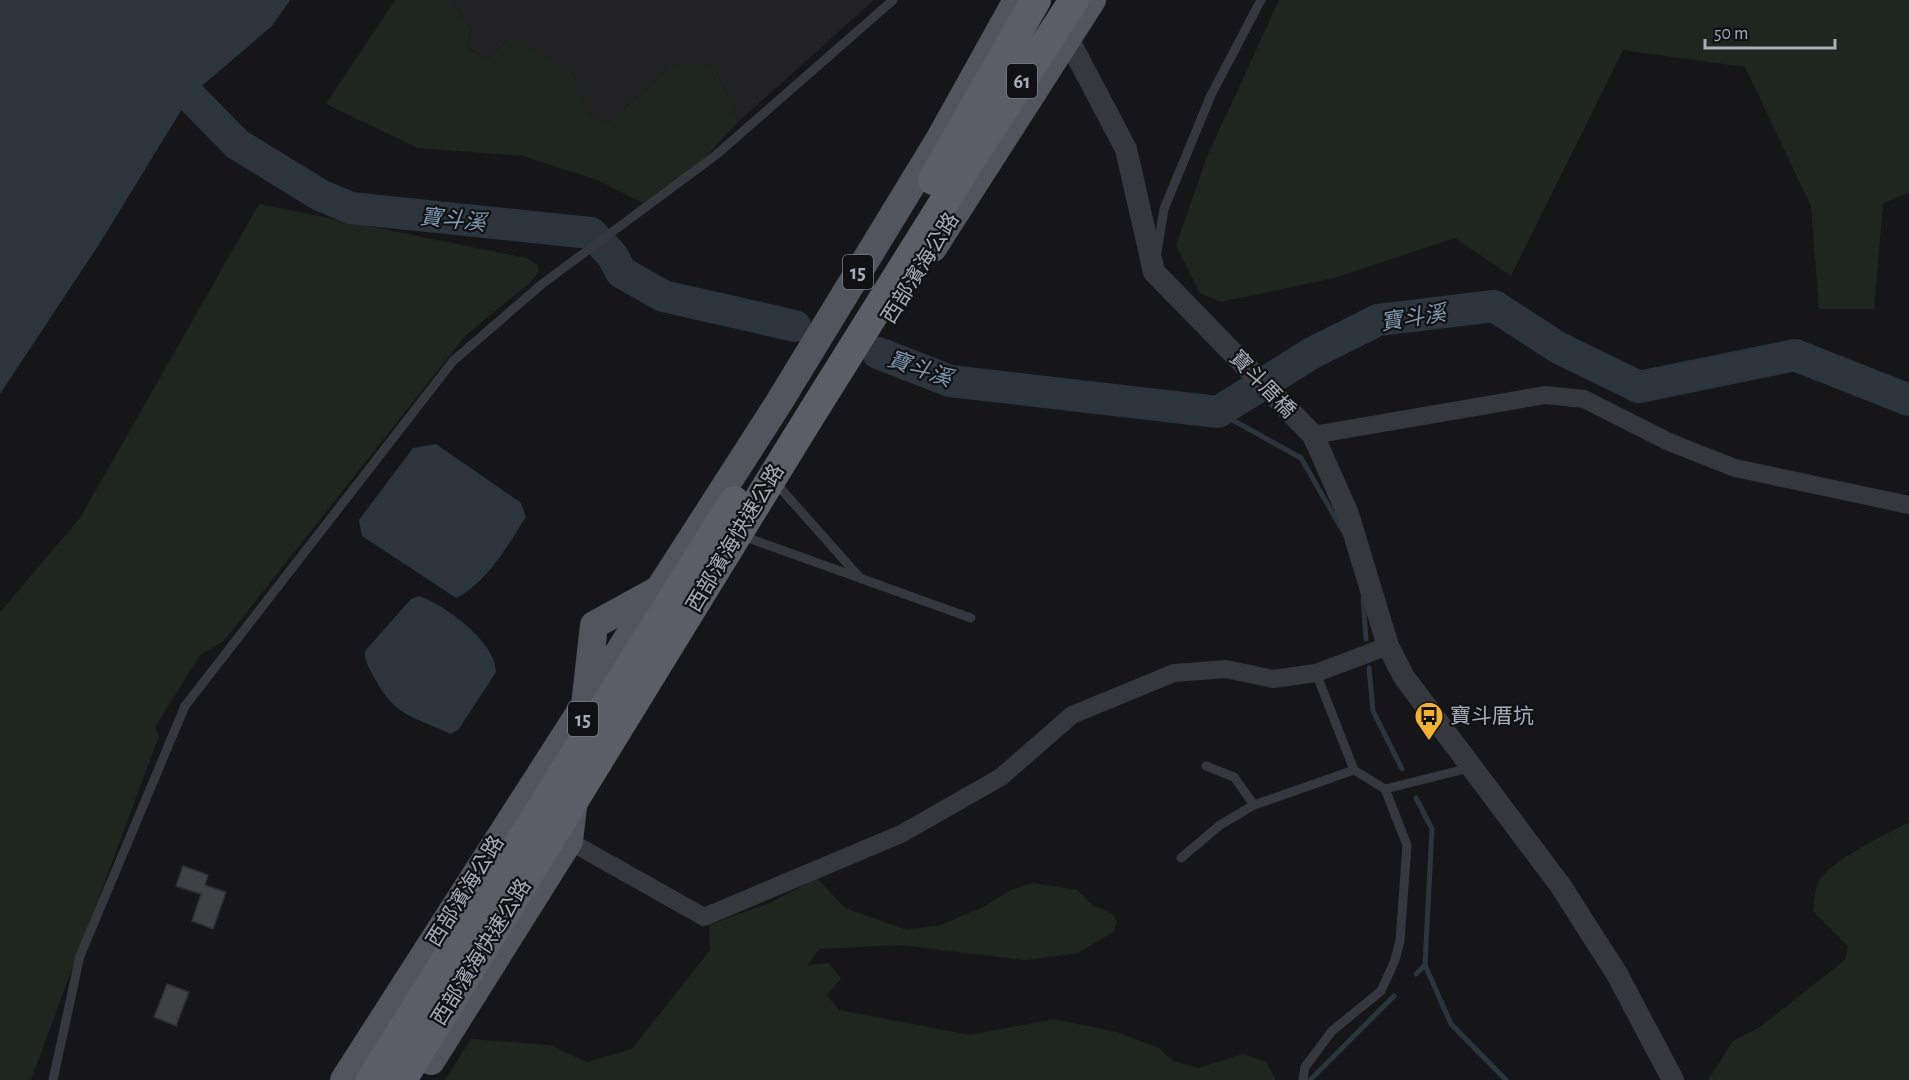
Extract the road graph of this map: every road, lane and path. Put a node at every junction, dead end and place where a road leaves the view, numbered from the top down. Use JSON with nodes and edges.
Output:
{"nodes":[{"id":1,"x":893,"y":0,"type":"edge"},
{"id":2,"x":1017,"y":0,"type":"edge"},
{"id":3,"x":1036,"y":0,"type":"edge"},
{"id":4,"x":1074,"y":0,"type":"edge"},
{"id":5,"x":1092,"y":0,"type":"edge"},
{"id":6,"x":1261,"y":0,"type":"edge"},
{"id":7,"x":1068,"y":38,"type":"junction"},
{"id":8,"x":960,"y":156,"type":"junction"},
{"id":9,"x":1154,"y":272,"type":"junction"},
{"id":10,"x":799,"y":416,"type":"junction"},
{"id":11,"x":1311,"y":433,"type":"junction"},
{"id":12,"x":781,"y":489,"type":"junction"},
{"id":13,"x":1909,"y":505,"type":"edge"},
{"id":14,"x":751,"y":539,"type":"junction"},
{"id":15,"x":862,"y":581,"type":"junction"},
{"id":16,"x":971,"y":618,"type":"dead end"},
{"id":17,"x":1388,"y":646,"type":"junction"},
{"id":18,"x":1316,"y":673,"type":"junction"},
{"id":19,"x":1206,"y":766,"type":"dead end"},
{"id":20,"x":1472,"y":767,"type":"junction"},
{"id":21,"x":1353,"y":770,"type":"junction"},
{"id":22,"x":1385,"y":789,"type":"junction"},
{"id":23,"x":1254,"y":805,"type":"junction"},
{"id":24,"x":569,"y":841,"type":"junction"},
{"id":25,"x":1181,"y":858,"type":"dead end"},
{"id":26,"x":53,"y":1080,"type":"edge"},
{"id":27,"x":344,"y":1080,"type":"edge"},
{"id":28,"x":371,"y":1080,"type":"edge"},
{"id":29,"x":402,"y":1080,"type":"edge"},
{"id":30,"x":419,"y":1080,"type":"edge"},
{"id":31,"x":1303,"y":1080,"type":"edge"},
{"id":32,"x":1673,"y":1080,"type":"edge"}],
"edges":[{"from":1,"to":26,"type":"lane"},
{"from":2,"to":27,"type":"main road","name":"西部濱海公路","number":"15"},
{"from":3,"to":8,"type":"highway","name":"西部濱海快速公路","number":"61"},
{"from":4,"to":8,"type":"highway","name":"西部濱海快速公路","number":"61"},
{"from":5,"to":7,"type":"main road","name":"西部濱海公路","number":"15"},
{"from":6,"to":9,"type":"lane"},
{"from":7,"to":9,"type":"street"},
{"from":7,"to":12,"type":"main road","name":"西部濱海公路","number":"15"},
{"from":8,"to":10,"type":"highway","name":"西部濱海快速公路","number":"61"},
{"from":9,"to":11,"type":"street","name":"寶斗厝橋"},
{"from":10,"to":28,"type":"highway","name":"西部濱海快速公路","number":"61"},
{"from":10,"to":29,"type":"highway","name":"西部濱海快速公路","number":"61"},
{"from":11,"to":13,"type":"street"},
{"from":11,"to":17,"type":"street"},
{"from":12,"to":14,"type":"main road","name":"西部濱海公路","number":"15"},
{"from":12,"to":15,"type":"lane"},
{"from":14,"to":15,"type":"lane"},
{"from":14,"to":24,"type":"main road","number":"15"},
{"from":15,"to":16,"type":"lane"},
{"from":17,"to":18,"type":"street"},
{"from":17,"to":20,"type":"street"},
{"from":18,"to":21,"type":"lane"},
{"from":18,"to":24,"type":"street"},
{"from":19,"to":23,"type":"lane"},
{"from":20,"to":22,"type":"lane"},
{"from":20,"to":32,"type":"street"},
{"from":21,"to":22,"type":"lane"},
{"from":21,"to":23,"type":"lane"},
{"from":22,"to":31,"type":"lane"},
{"from":23,"to":25,"type":"lane"},
{"from":24,"to":30,"type":"main road","number":"15"}]}
